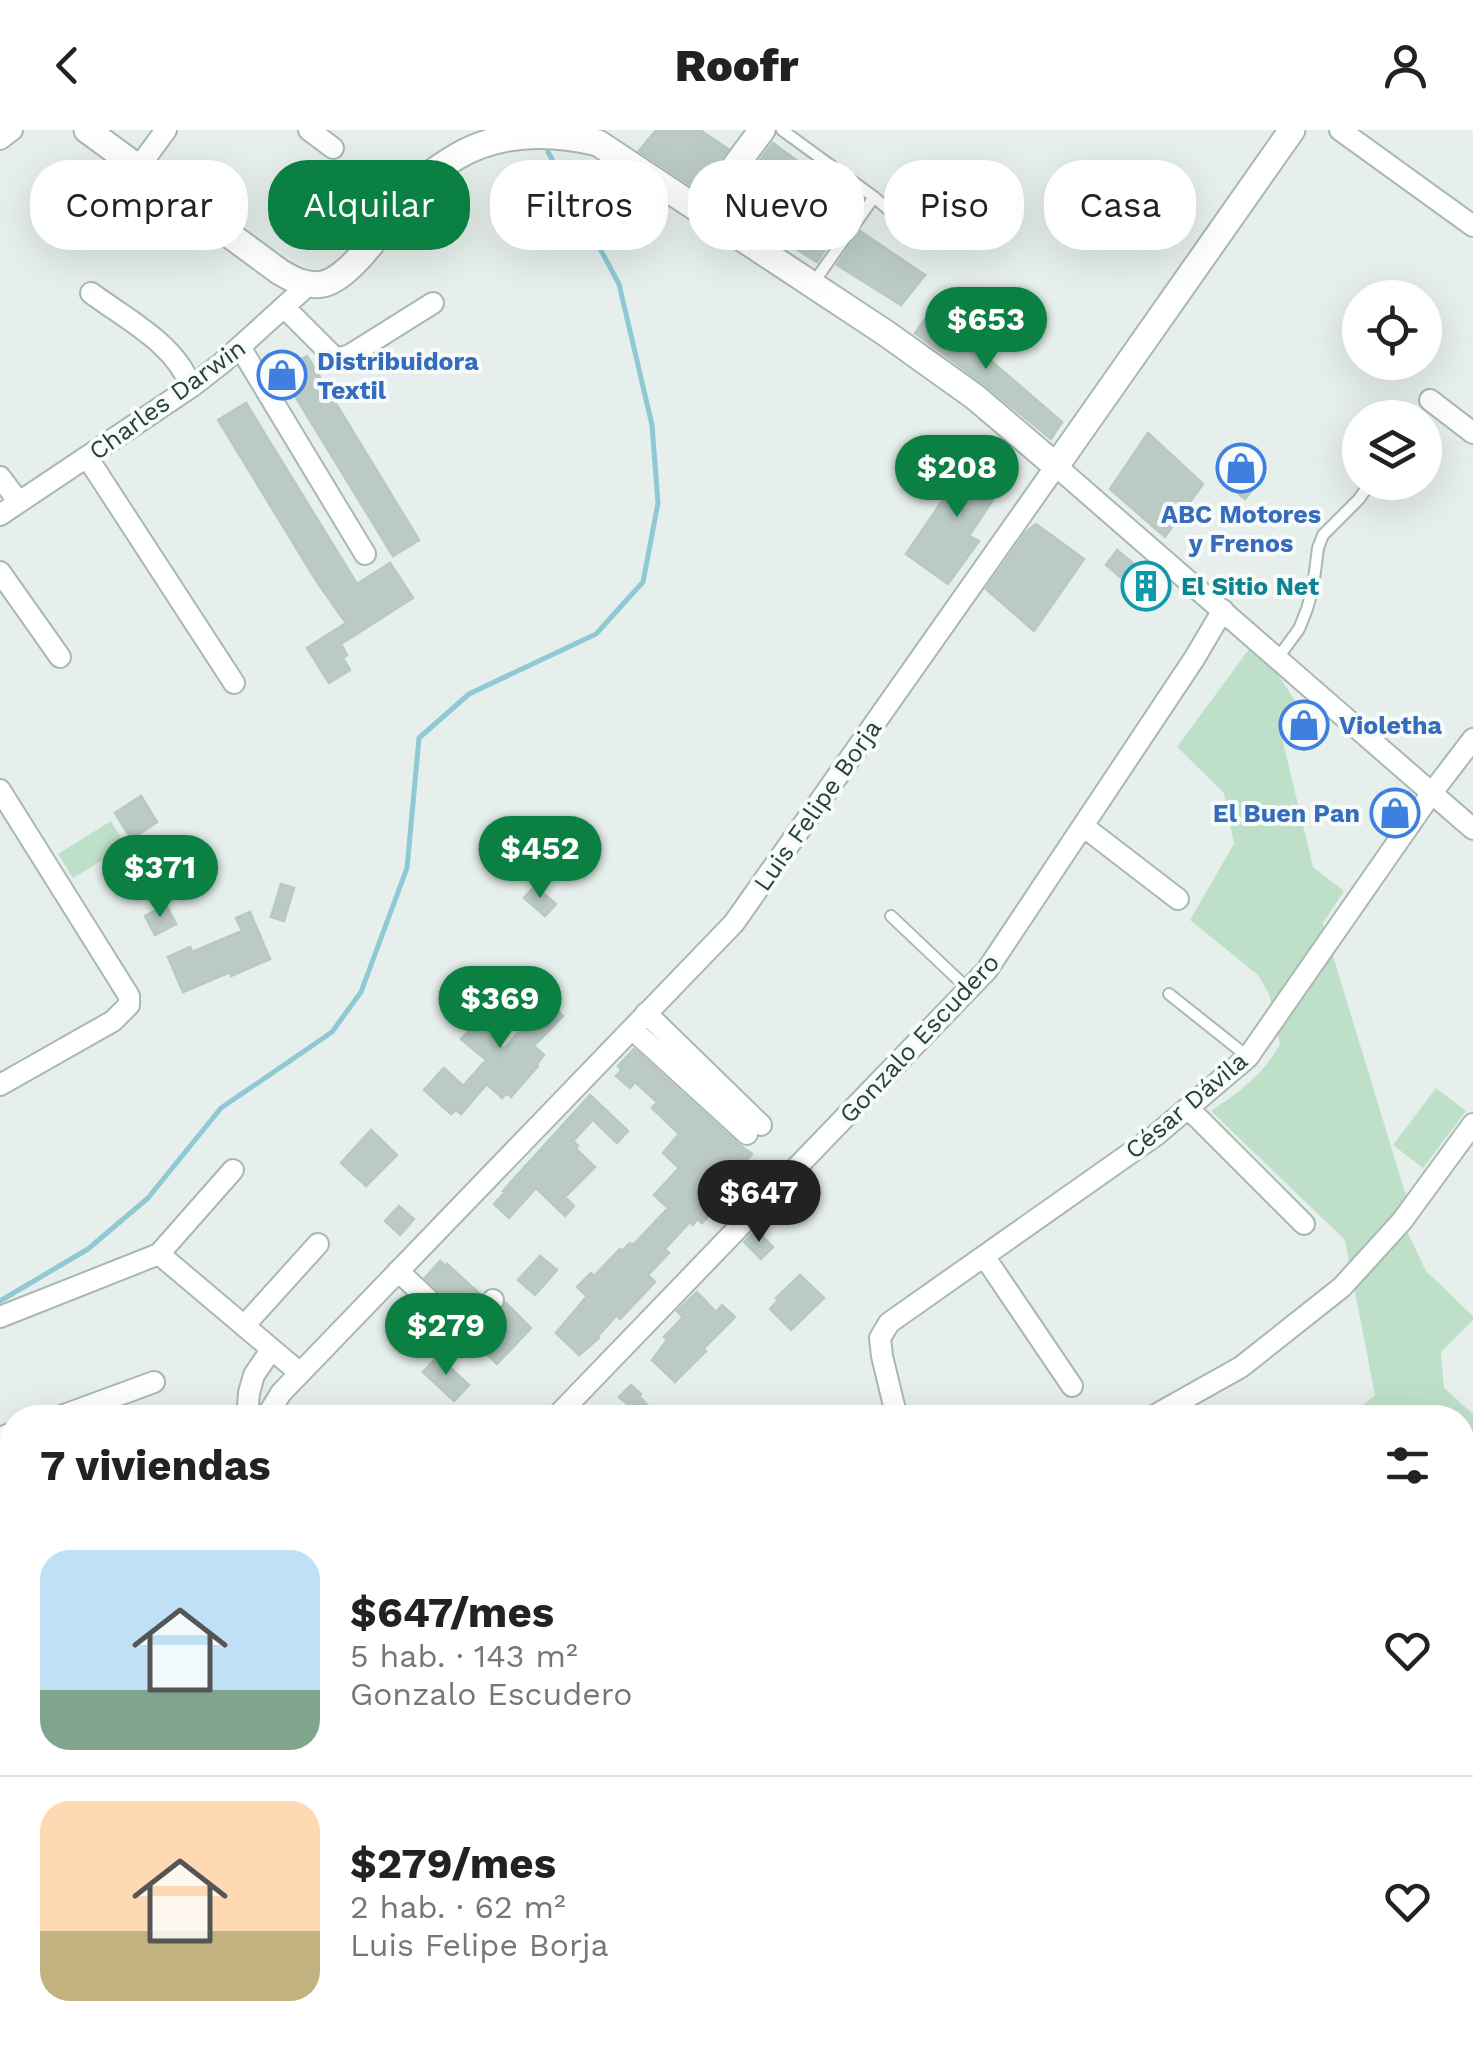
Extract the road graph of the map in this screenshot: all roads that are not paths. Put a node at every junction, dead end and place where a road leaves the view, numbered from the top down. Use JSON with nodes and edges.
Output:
{"nodes":[{"id":1,"x":12,"y":130,"type":"edge"},
{"id":2,"x":87,"y":130,"type":"edge"},
{"id":3,"x":166,"y":130,"type":"edge"},
{"id":4,"x":309,"y":130,"type":"edge"},
{"id":5,"x":762,"y":130,"type":"edge"},
{"id":6,"x":782,"y":130,"type":"edge"},
{"id":7,"x":1292,"y":130,"type":"edge"},
{"id":8,"x":1340,"y":130,"type":"edge"},
{"id":9,"x":0,"y":139,"type":"edge"},
{"id":10,"x":333,"y":148,"type":"dead end"},
{"id":11,"x":127,"y":160,"type":"edge"},
{"id":12,"x":144,"y":160,"type":"edge"},
{"id":13,"x":740,"y":160,"type":"edge"},
{"id":14,"x":874,"y":198,"type":"junction"},
{"id":15,"x":688,"y":203,"type":"edge"},
{"id":16,"x":884,"y":207,"type":"edge"},
{"id":17,"x":1473,"y":226,"type":"edge"},
{"id":18,"x":248,"y":249,"type":"edge"},
{"id":19,"x":760,"y":250,"type":"edge"},
{"id":20,"x":812,"y":284,"type":"junction"},
{"id":21,"x":308,"y":285,"type":"junction"},
{"id":22,"x":91,"y":293,"type":"dead end"},
{"id":23,"x":433,"y":303,"type":"dead end"},
{"id":24,"x":284,"y":307,"type":"junction"},
{"id":25,"x":240,"y":347,"type":"junction"},
{"id":26,"x":191,"y":387,"type":"junction"},
{"id":27,"x":1442,"y":409,"type":"edge"},
{"id":28,"x":1473,"y":432,"type":"edge"},
{"id":29,"x":87,"y":457,"type":"junction"},
{"id":30,"x":1056,"y":466,"type":"junction"},
{"id":31,"x":0,"y":477,"type":"edge"},
{"id":32,"x":1357,"y":500,"type":"edge"},
{"id":33,"x":19,"y":502,"type":"junction"},
{"id":34,"x":0,"y":515,"type":"edge"},
{"id":35,"x":365,"y":554,"type":"dead end"},
{"id":36,"x":0,"y":572,"type":"edge"},
{"id":37,"x":1222,"y":610,"type":"junction"},
{"id":38,"x":60,"y":657,"type":"dead end"},
{"id":39,"x":1277,"y":660,"type":"junction"},
{"id":40,"x":234,"y":683,"type":"dead end"},
{"id":41,"x":1473,"y":740,"type":"edge"},
{"id":42,"x":0,"y":790,"type":"edge"},
{"id":43,"x":1431,"y":794,"type":"junction"},
{"id":44,"x":1084,"y":826,"type":"junction"},
{"id":45,"x":1473,"y":829,"type":"edge"},
{"id":46,"x":1178,"y":898,"type":"dead end"},
{"id":47,"x":891,"y":916,"type":"dead end"},
{"id":48,"x":968,"y":990,"type":"junction"},
{"id":49,"x":1169,"y":994,"type":"dead end"},
{"id":50,"x":639,"y":1021,"type":"junction"},
{"id":51,"x":1248,"y":1057,"type":"junction"},
{"id":52,"x":0,"y":1085,"type":"edge"},
{"id":53,"x":1188,"y":1108,"type":"junction"},
{"id":54,"x":1473,"y":1124,"type":"edge"},
{"id":55,"x":754,"y":1130,"type":"dead end"},
{"id":56,"x":233,"y":1170,"type":"dead end"},
{"id":57,"x":1304,"y":1224,"type":"dead end"},
{"id":58,"x":318,"y":1244,"type":"dead end"},
{"id":59,"x":159,"y":1254,"type":"junction"},
{"id":60,"x":984,"y":1256,"type":"junction"},
{"id":61,"x":398,"y":1271,"type":"junction"},
{"id":62,"x":493,"y":1300,"type":"dead end"},
{"id":63,"x":0,"y":1317,"type":"edge"},
{"id":64,"x":244,"y":1326,"type":"junction"},
{"id":65,"x":272,"y":1350,"type":"junction"},
{"id":66,"x":300,"y":1373,"type":"junction"},
{"id":67,"x":154,"y":1382,"type":"dead end"},
{"id":68,"x":1072,"y":1386,"type":"dead end"},
{"id":69,"x":91,"y":1405,"type":"edge"},
{"id":70,"x":248,"y":1405,"type":"edge"},
{"id":71,"x":275,"y":1405,"type":"edge"},
{"id":72,"x":568,"y":1405,"type":"edge"},
{"id":73,"x":894,"y":1405,"type":"edge"},
{"id":74,"x":1173,"y":1405,"type":"edge"}],
"edges":[{"from":1,"to":9,"type":"street"},
{"from":2,"to":11,"type":"street"},
{"from":3,"to":12,"type":"street"},
{"from":4,"to":10,"type":"street"},
{"from":5,"to":13,"type":"street"},
{"from":6,"to":14,"type":"lane"},
{"from":7,"to":30,"type":"street","name":"Luis Felipe Borja"},
{"from":8,"to":17,"type":"street"},
{"from":14,"to":16,"type":"lane"},
{"from":14,"to":20,"type":"lane"},
{"from":15,"to":21,"type":"street","name":"Charles Darwin"},
{"from":18,"to":21,"type":"street"},
{"from":19,"to":20,"type":"street","name":"Charles Darwin"},
{"from":20,"to":30,"type":"street","name":"Charles Darwin"},
{"from":21,"to":24,"type":"street","name":"Charles Darwin"},
{"from":22,"to":26,"type":"street"},
{"from":23,"to":24,"type":"street"},
{"from":24,"to":25,"type":"street","name":"Charles Darwin"},
{"from":25,"to":26,"type":"street","name":"Charles Darwin"},
{"from":25,"to":35,"type":"street"},
{"from":26,"to":29,"type":"street","name":"Charles Darwin"},
{"from":27,"to":28,"type":"street"},
{"from":29,"to":33,"type":"street","name":"Charles Darwin"},
{"from":29,"to":40,"type":"street"},
{"from":30,"to":37,"type":"street","name":"Charles Darwin"},
{"from":30,"to":50,"type":"street","name":"Luis Felipe Borja"},
{"from":31,"to":33,"type":"street"},
{"from":32,"to":39,"type":"lane"},
{"from":33,"to":34,"type":"street","name":"Charles Darwin"},
{"from":36,"to":38,"type":"street"},
{"from":37,"to":39,"type":"street","name":"Charles Darwin"},
{"from":37,"to":44,"type":"street","name":"Gonzalo Escudero"},
{"from":39,"to":43,"type":"street","name":"Charles Darwin"},
{"from":41,"to":43,"type":"street","name":"César Dávila"},
{"from":42,"to":52,"type":"street"},
{"from":43,"to":45,"type":"street","name":"Charles Darwin"},
{"from":43,"to":51,"type":"street","name":"César Dávila"},
{"from":44,"to":46,"type":"street"},
{"from":44,"to":48,"type":"street","name":"Gonzalo Escudero"},
{"from":47,"to":48,"type":"lane"},
{"from":48,"to":72,"type":"street","name":"Gonzalo Escudero"},
{"from":49,"to":51,"type":"lane"},
{"from":50,"to":55,"type":"street"},
{"from":50,"to":61,"type":"street","name":"Luis Felipe Borja"},
{"from":51,"to":53,"type":"street","name":"César Dávila"},
{"from":53,"to":57,"type":"street"},
{"from":53,"to":60,"type":"street","name":"César Dávila"},
{"from":54,"to":74,"type":"street"},
{"from":56,"to":59,"type":"street"},
{"from":58,"to":64,"type":"street"},
{"from":59,"to":63,"type":"street"},
{"from":59,"to":64,"type":"street"},
{"from":60,"to":68,"type":"street"},
{"from":60,"to":73,"type":"street","name":"César Dávila"},
{"from":61,"to":62,"type":"street"},
{"from":61,"to":66,"type":"street","name":"Luis Felipe Borja"},
{"from":64,"to":65,"type":"street"},
{"from":65,"to":66,"type":"street"},
{"from":65,"to":70,"type":"street"},
{"from":66,"to":71,"type":"street","name":"Luis Felipe Borja"},
{"from":67,"to":69,"type":"street"}]}
